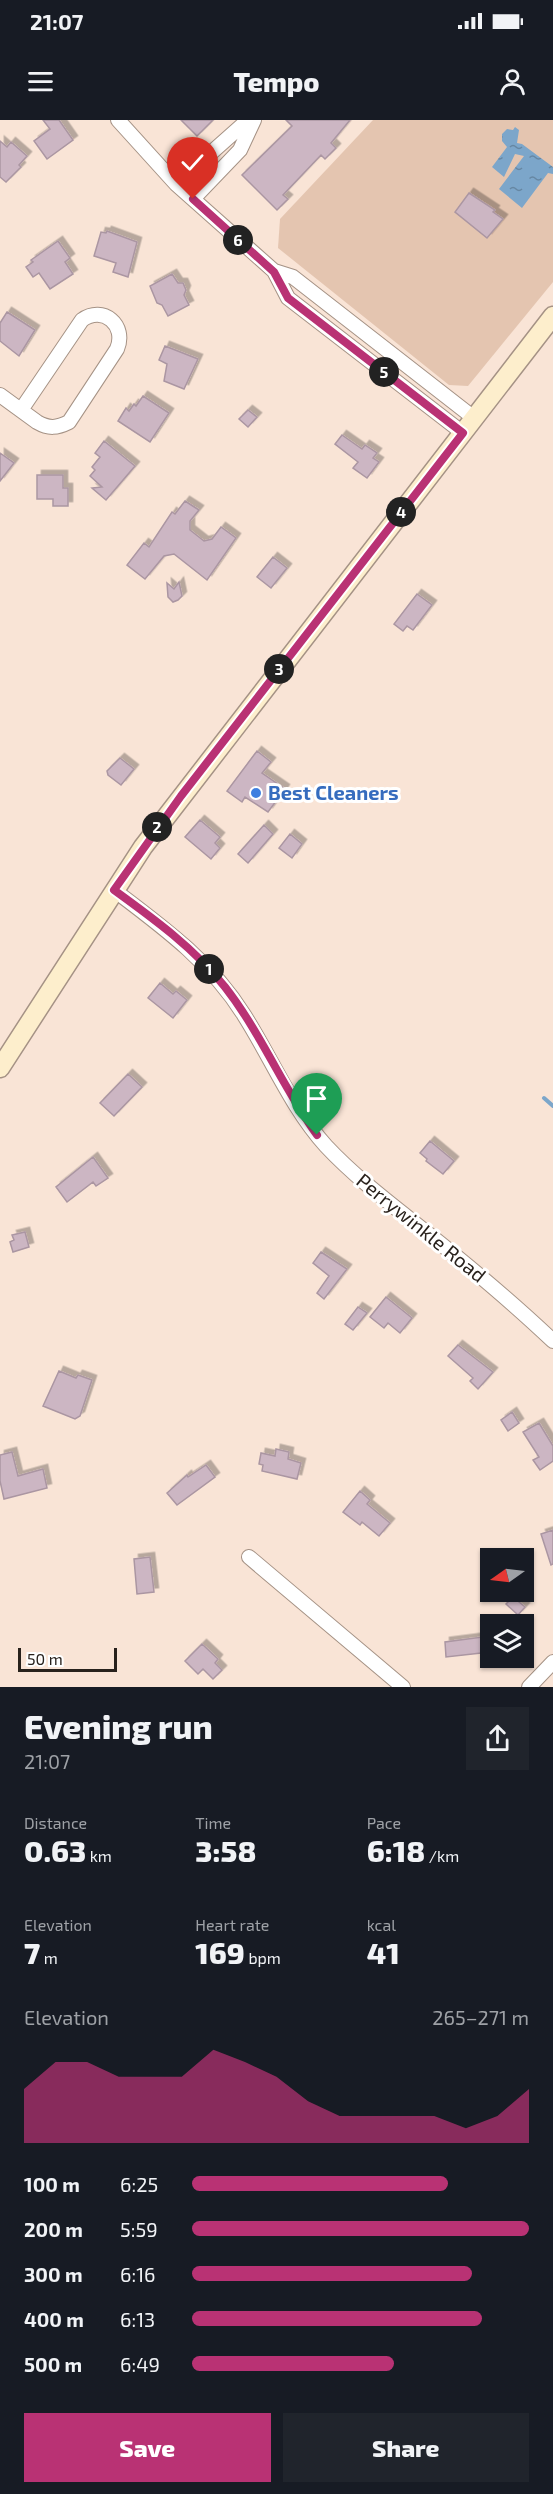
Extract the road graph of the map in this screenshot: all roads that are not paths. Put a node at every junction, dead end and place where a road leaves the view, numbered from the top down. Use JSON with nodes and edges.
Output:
{"nodes":[{"id":1,"x":118,"y":120,"type":"edge"},
{"id":2,"x":248,"y":120,"type":"edge"},
{"id":3,"x":254,"y":120,"type":"edge"},
{"id":4,"x":176,"y":184,"type":"junction"},
{"id":5,"x":193,"y":199,"type":"junction"},
{"id":6,"x":274,"y":272,"type":"junction"},
{"id":7,"x":553,"y":316,"type":"edge"},
{"id":8,"x":0,"y":395,"type":"edge"},
{"id":9,"x":21,"y":410,"type":"junction"},
{"id":10,"x":469,"y":426,"type":"junction"},
{"id":11,"x":114,"y":890,"type":"junction"},
{"id":12,"x":0,"y":1068,"type":"edge"},
{"id":13,"x":553,"y":1341,"type":"edge"},
{"id":14,"x":249,"y":1557,"type":"dead end"},
{"id":15,"x":553,"y":1662,"type":"edge"},
{"id":16,"x":403,"y":1687,"type":"edge"},
{"id":17,"x":529,"y":1687,"type":"edge"}],
"edges":[{"from":1,"to":4,"type":"street"},
{"from":2,"to":4,"type":"street"},
{"from":3,"to":5,"type":"street"},
{"from":4,"to":5,"type":"street"},
{"from":5,"to":6,"type":"street"},
{"from":6,"to":10,"type":"street"},
{"from":6,"to":10,"type":"street"},
{"from":7,"to":10,"type":"main road"},
{"from":8,"to":9,"type":"street"},
{"from":9,"to":9,"type":"street"},
{"from":10,"to":11,"type":"main road"},
{"from":11,"to":12,"type":"main road"},
{"from":11,"to":13,"type":"street","name":"Perrywinkle Road"},
{"from":14,"to":16,"type":"street"},
{"from":15,"to":17,"type":"street"}]}
